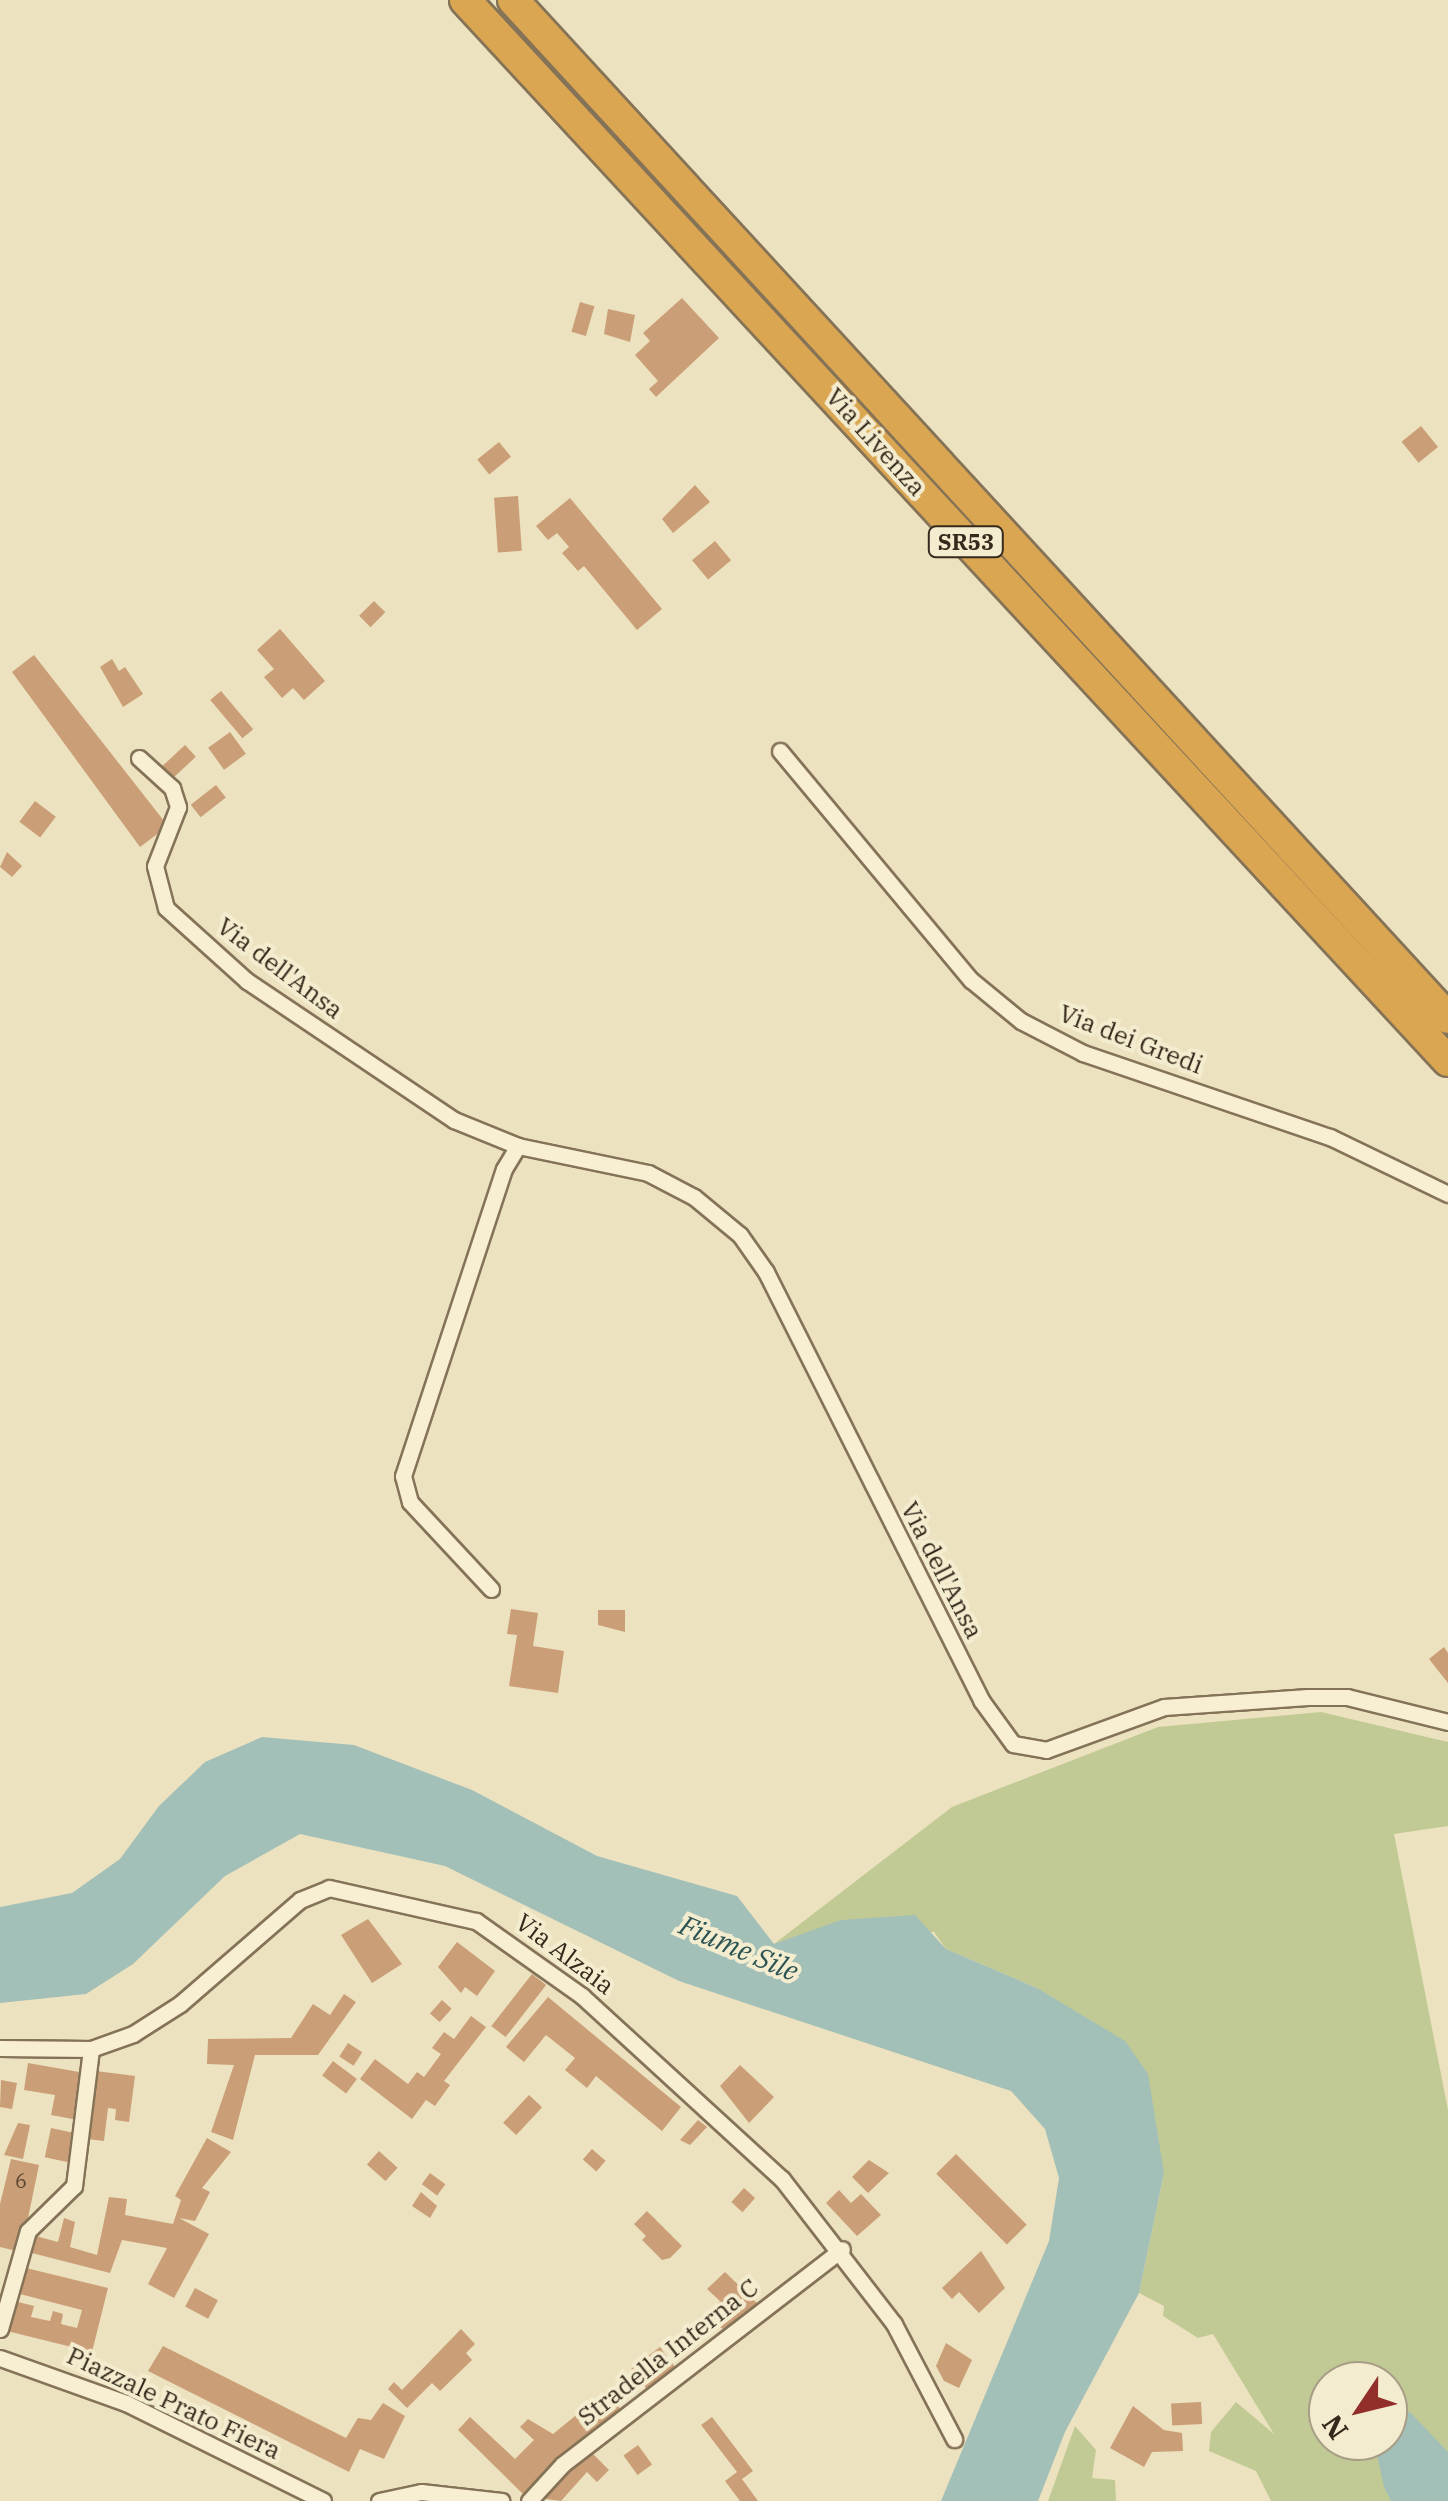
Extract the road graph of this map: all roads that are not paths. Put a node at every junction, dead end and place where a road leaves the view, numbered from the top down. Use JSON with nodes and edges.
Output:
{"nodes":[{"id":1,"x":465,"y":0,"type":"edge"},
{"id":2,"x":513,"y":0,"type":"edge"},
{"id":3,"x":780,"y":751,"type":"dead end"},
{"id":4,"x":139,"y":758,"type":"dead end"},
{"id":5,"x":1448,"y":1018,"type":"edge"},
{"id":6,"x":1448,"y":1061,"type":"edge"},
{"id":7,"x":518,"y":1146,"type":"junction"},
{"id":8,"x":1448,"y":1194,"type":"edge"},
{"id":9,"x":491,"y":1590,"type":"dead end"},
{"id":10,"x":1448,"y":1722,"type":"edge"},
{"id":11,"x":0,"y":2048,"type":"edge"},
{"id":12,"x":91,"y":2049,"type":"junction"},
{"id":13,"x":842,"y":2250,"type":"junction"},
{"id":14,"x":0,"y":2329,"type":"edge"},
{"id":15,"x":0,"y":2358,"type":"edge"},
{"id":16,"x":954,"y":2439,"type":"dead end"},
{"id":17,"x":323,"y":2501,"type":"edge"},
{"id":18,"x":378,"y":2501,"type":"edge"},
{"id":19,"x":502,"y":2501,"type":"edge"},
{"id":20,"x":529,"y":2501,"type":"edge"}],
"edges":[{"from":1,"to":6,"type":"highway","name":"Via Livenza","number":"SR53"},
{"from":2,"to":5,"type":"highway","name":"Via Livenza","number":"SR53"},
{"from":3,"to":8,"type":"street","name":"Via dei Gredi"},
{"from":4,"to":7,"type":"street","name":"Via dell'Ansa"},
{"from":7,"to":9,"type":"street"},
{"from":7,"to":10,"type":"street","name":"Via dell'Ansa"},
{"from":11,"to":12,"type":"street","name":"Via Alzaia"},
{"from":12,"to":13,"type":"street","name":"Via Alzaia"},
{"from":12,"to":14,"type":"street"},
{"from":13,"to":16,"type":"street","name":"Via Alzaia"},
{"from":13,"to":20,"type":"street","name":"Stradella Interna C"},
{"from":15,"to":17,"type":"street","name":"Piazzale Prato Fiera"},
{"from":18,"to":19,"type":"street"}]}
